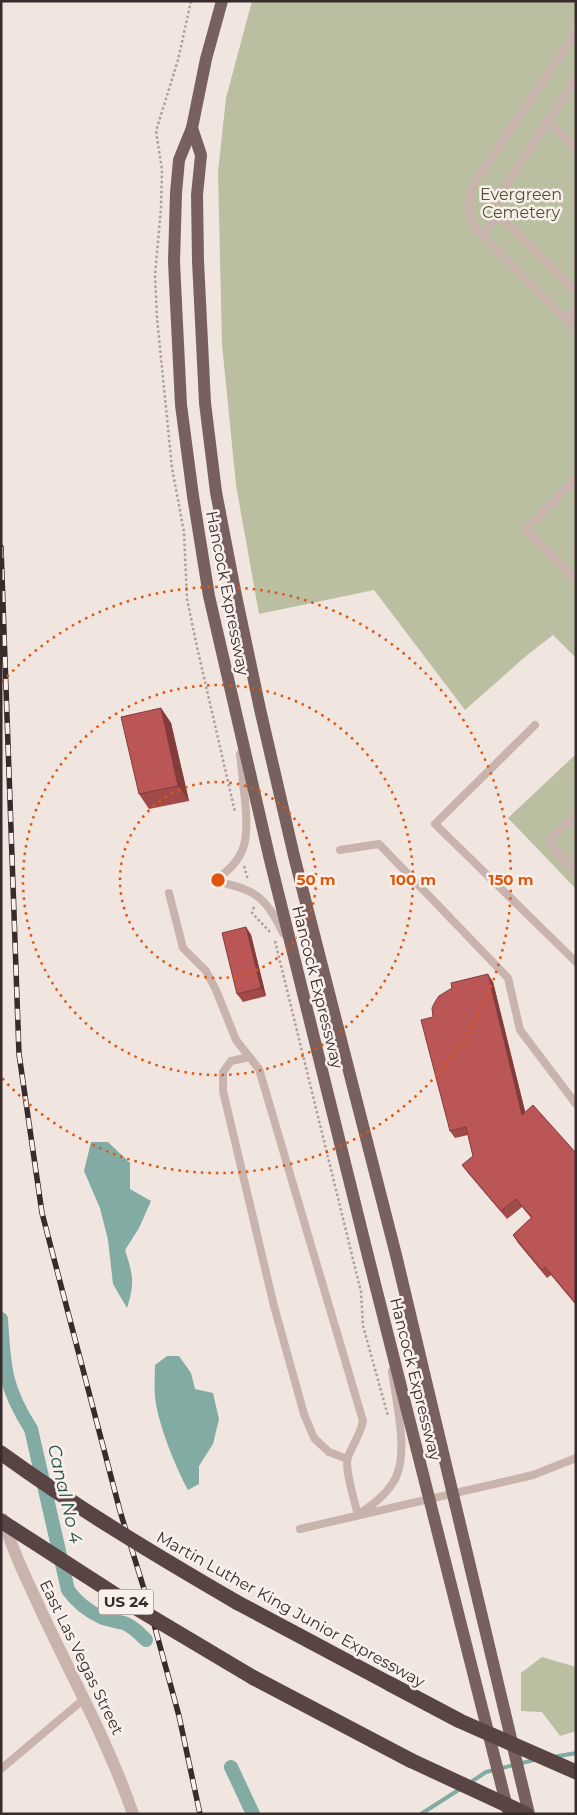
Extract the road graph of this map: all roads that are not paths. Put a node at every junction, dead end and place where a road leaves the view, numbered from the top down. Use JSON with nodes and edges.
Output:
{"nodes":[{"id":1,"x":222,"y":1,"type":"edge"},
{"id":2,"x":576,"y":33,"type":"edge"},
{"id":3,"x":576,"y":79,"type":"edge"},
{"id":4,"x":548,"y":121,"type":"junction"},
{"id":5,"x":192,"y":128,"type":"junction"},
{"id":6,"x":576,"y":149,"type":"edge"},
{"id":7,"x":498,"y":214,"type":"junction"},
{"id":8,"x":483,"y":236,"type":"junction"},
{"id":9,"x":576,"y":291,"type":"edge"},
{"id":10,"x":576,"y":310,"type":"edge"},
{"id":11,"x":566,"y":320,"type":"junction"},
{"id":12,"x":576,"y":330,"type":"edge"},
{"id":13,"x":576,"y":478,"type":"edge"},
{"id":14,"x":576,"y":579,"type":"edge"},
{"id":15,"x":236,"y":711,"type":"junction"},
{"id":16,"x":535,"y":725,"type":"dead end"},
{"id":17,"x":576,"y":815,"type":"edge"},
{"id":18,"x":340,"y":850,"type":"dead end"},
{"id":19,"x":576,"y":871,"type":"edge"},
{"id":20,"x":170,"y":893,"type":"dead end"},
{"id":21,"x":294,"y":956,"type":"junction"},
{"id":22,"x":576,"y":962,"type":"edge"},
{"id":23,"x":249,"y":1057,"type":"junction"},
{"id":24,"x":576,"y":1104,"type":"edge"},
{"id":25,"x":385,"y":1325,"type":"junction"},
{"id":26,"x":1,"y":1453,"type":"edge"},
{"id":27,"x":576,"y":1458,"type":"edge"},
{"id":28,"x":347,"y":1459,"type":"junction"},
{"id":29,"x":452,"y":1493,"type":"junction"},
{"id":30,"x":429,"y":1498,"type":"junction"},
{"id":31,"x":1,"y":1514,"type":"edge"},
{"id":32,"x":358,"y":1515,"type":"junction"},
{"id":33,"x":1,"y":1520,"type":"edge"},
{"id":34,"x":300,"y":1529,"type":"dead end"},
{"id":35,"x":84,"y":1699,"type":"junction"},
{"id":36,"x":1,"y":1769,"type":"edge"},
{"id":37,"x":576,"y":1772,"type":"edge"},
{"id":38,"x":133,"y":1814,"type":"edge"},
{"id":39,"x":508,"y":1814,"type":"edge"},
{"id":40,"x":528,"y":1814,"type":"edge"}],
"edges":[{"from":1,"to":5,"type":"main road","name":"Hancock Expressway"},
{"from":2,"to":8,"type":"lane"},
{"from":3,"to":4,"type":"lane"},
{"from":4,"to":6,"type":"lane"},
{"from":4,"to":7,"type":"lane"},
{"from":5,"to":15,"type":"main road","name":"Hancock Expressway"},
{"from":5,"to":29,"type":"main road","name":"Hancock Expressway"},
{"from":7,"to":8,"type":"lane"},
{"from":7,"to":9,"type":"lane"},
{"from":8,"to":11,"type":"lane"},
{"from":10,"to":11,"type":"lane"},
{"from":11,"to":12,"type":"lane"},
{"from":13,"to":14,"type":"lane"},
{"from":15,"to":21,"type":"main road","name":"Hancock Expressway"},
{"from":15,"to":21,"type":"lane"},
{"from":16,"to":22,"type":"lane"},
{"from":17,"to":19,"type":"lane"},
{"from":18,"to":24,"type":"lane"},
{"from":20,"to":23,"type":"lane"},
{"from":21,"to":25,"type":"main road","name":"Hancock Expressway"},
{"from":23,"to":28,"type":"lane"},
{"from":23,"to":28,"type":"lane"},
{"from":25,"to":30,"type":"main road","name":"Hancock Expressway"},
{"from":25,"to":32,"type":"lane"},
{"from":26,"to":37,"type":"highway","name":"Martin Luther King Junior Expressway","bridge":true},
{"from":27,"to":29,"type":"lane"},
{"from":28,"to":32,"type":"lane"},
{"from":29,"to":30,"type":"lane"},
{"from":29,"to":40,"type":"main road","name":"Hancock Expressway"},
{"from":30,"to":32,"type":"lane"},
{"from":30,"to":39,"type":"main road","name":"Hancock Expressway","bridge":true},
{"from":31,"to":35,"type":"street","name":"East Las Vegas Street"},
{"from":32,"to":34,"type":"lane"},
{"from":33,"to":40,"type":"highway","number":"US 24","bridge":true},
{"from":35,"to":36,"type":"lane"},
{"from":35,"to":38,"type":"street","name":"East Las Vegas Street"}]}
